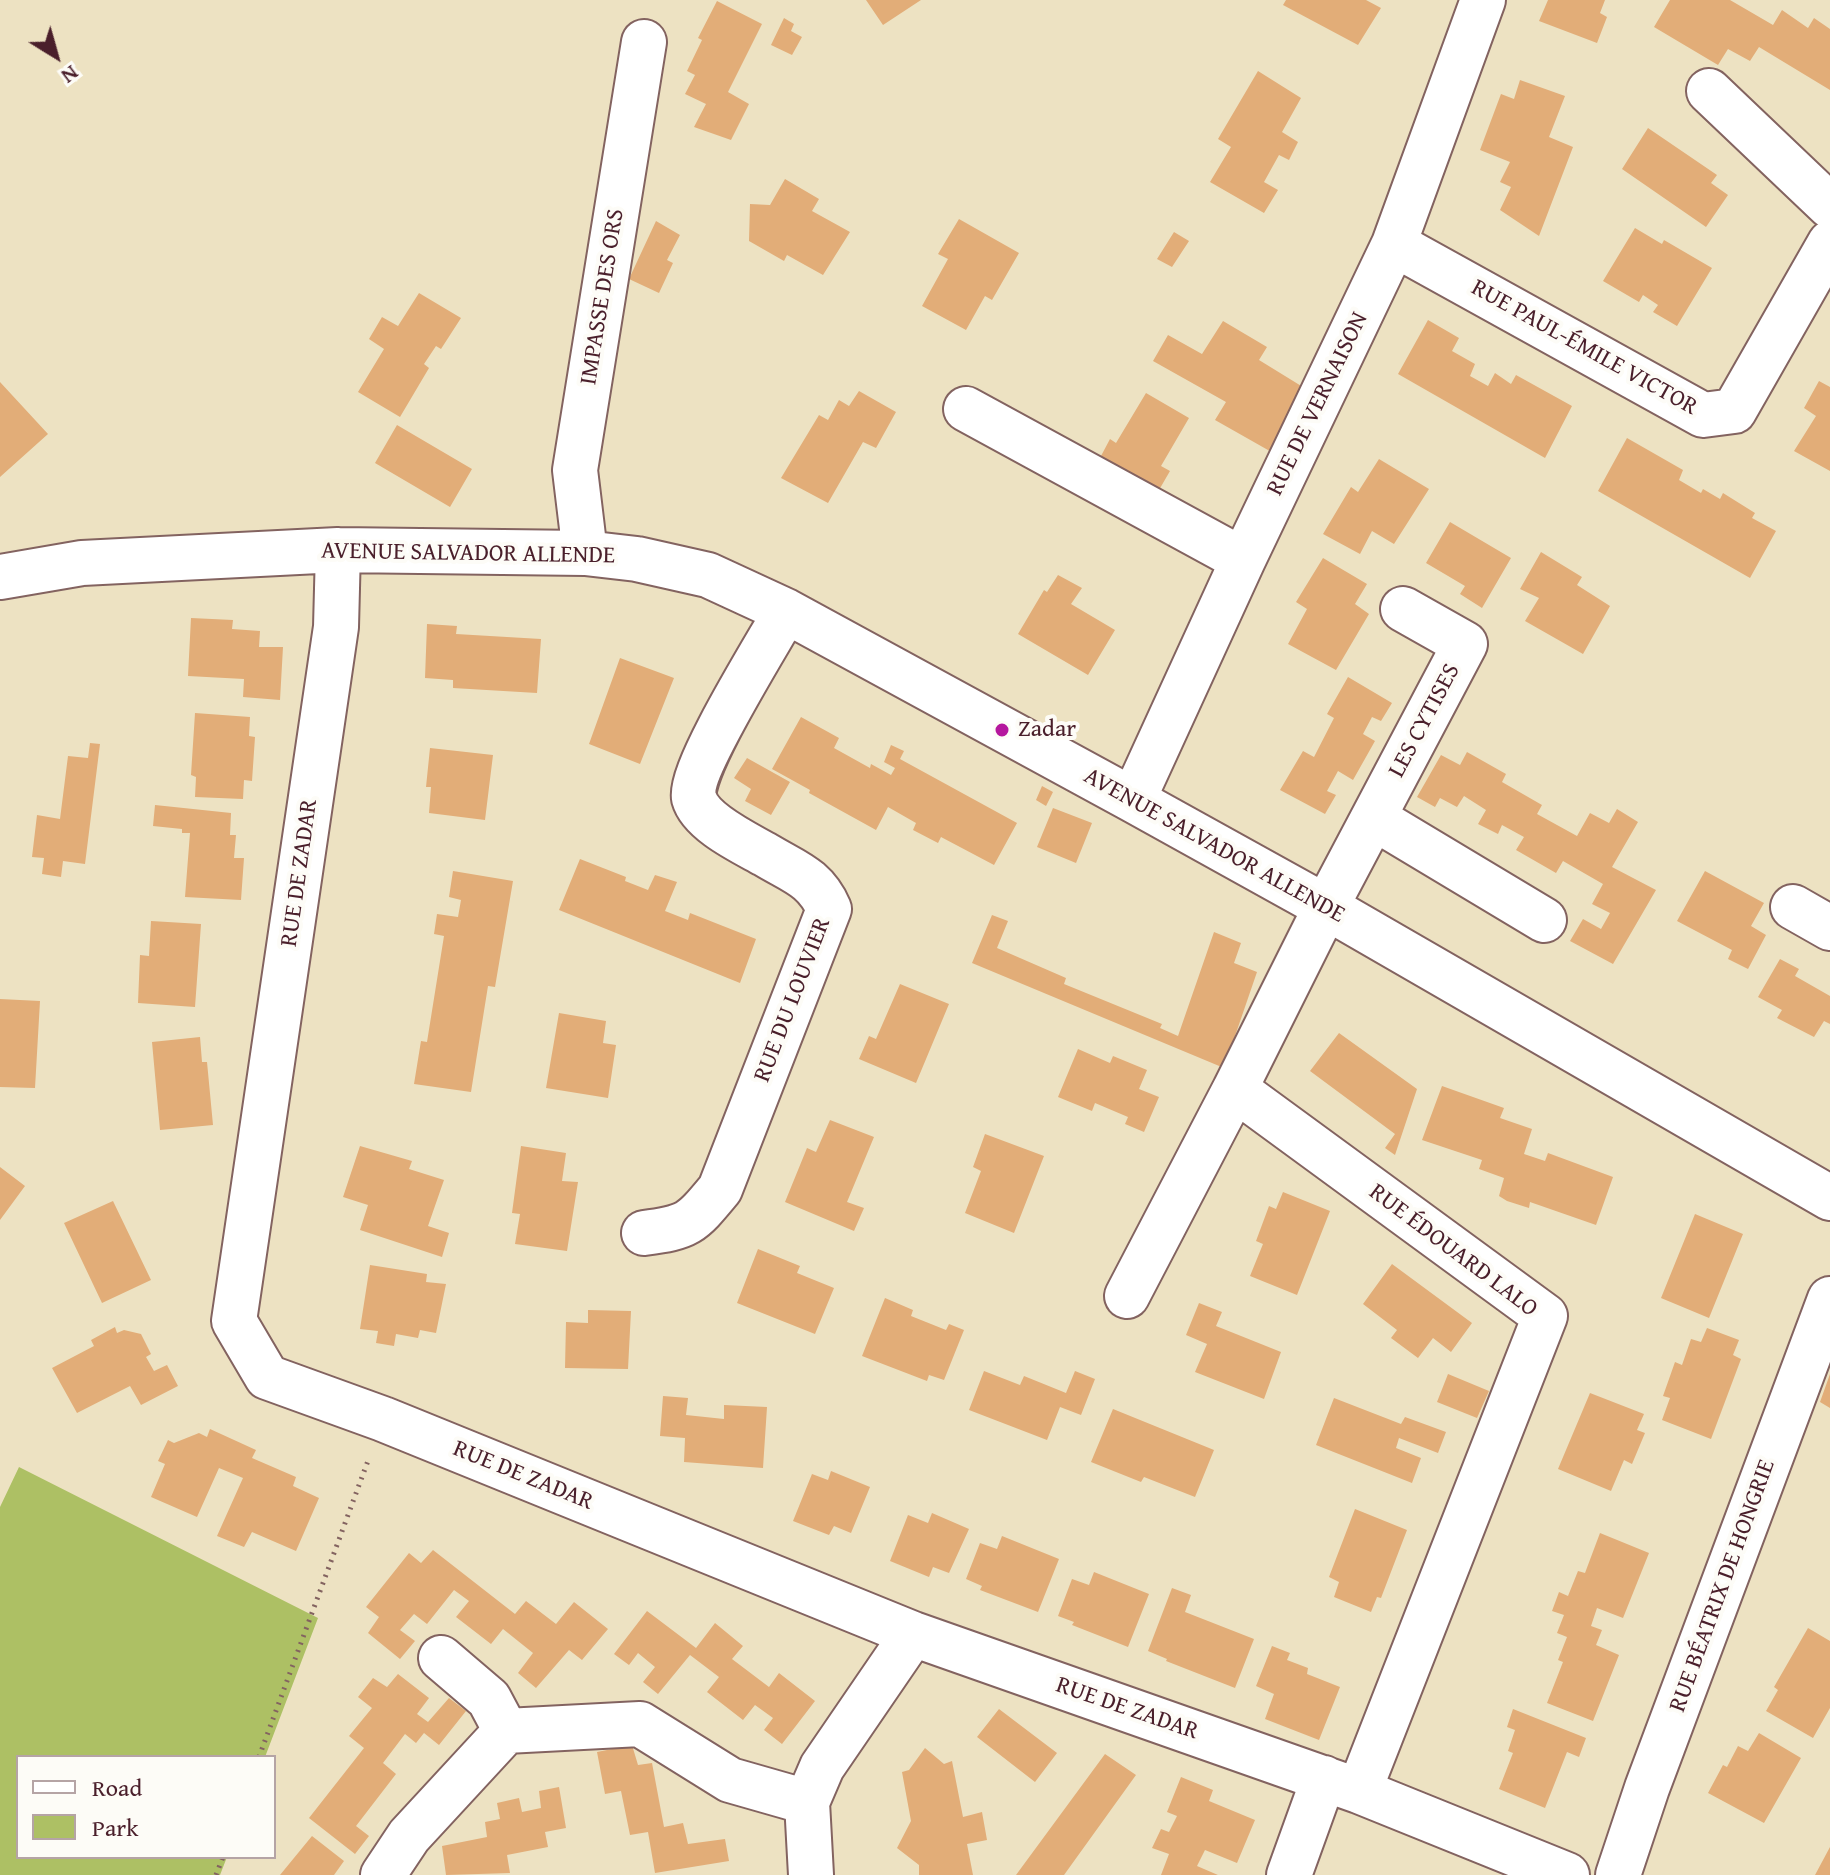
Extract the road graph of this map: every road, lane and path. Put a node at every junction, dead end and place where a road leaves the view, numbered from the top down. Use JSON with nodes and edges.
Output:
{"nodes":[{"id":1,"x":1483,"y":0,"type":"edge"},
{"id":2,"x":644,"y":42,"type":"dead end"},
{"id":3,"x":1709,"y":91,"type":"dead end"},
{"id":4,"x":1830,"y":206,"type":"edge"},
{"id":5,"x":1830,"y":243,"type":"edge"},
{"id":6,"x":1394,"y":244,"type":"junction"},
{"id":7,"x":966,"y":409,"type":"dead end"},
{"id":8,"x":338,"y":550,"type":"junction"},
{"id":9,"x":585,"y":553,"type":"junction"},
{"id":10,"x":1243,"y":560,"type":"junction"},
{"id":11,"x":0,"y":577,"type":"edge"},
{"id":12,"x":1403,"y":609,"type":"dead end"},
{"id":13,"x":786,"y":611,"type":"junction"},
{"id":14,"x":1133,"y":800,"type":"junction"},
{"id":15,"x":1374,"y":818,"type":"junction"},
{"id":16,"x":1326,"y":907,"type":"junction"},
{"id":17,"x":1793,"y":907,"type":"dead end"},
{"id":18,"x":1544,"y":920,"type":"dead end"},
{"id":19,"x":1830,"y":928,"type":"edge"},
{"id":20,"x":1235,"y":1089,"type":"junction"},
{"id":21,"x":1830,"y":1198,"type":"edge"},
{"id":22,"x":644,"y":1233,"type":"dead end"},
{"id":23,"x":1127,"y":1296,"type":"dead end"},
{"id":24,"x":1830,"y":1299,"type":"edge"},
{"id":25,"x":383,"y":1419,"type":"junction"},
{"id":26,"x":913,"y":1634,"type":"junction"},
{"id":27,"x":441,"y":1658,"type":"dead end"},
{"id":28,"x":506,"y":1731,"type":"junction"},
{"id":29,"x":260,"y":1755,"type":"edge"},
{"id":30,"x":1342,"y":1785,"type":"junction"},
{"id":31,"x":807,"y":1802,"type":"junction"},
{"id":32,"x":383,"y":1875,"type":"edge"},
{"id":33,"x":811,"y":1875,"type":"edge"},
{"id":34,"x":1289,"y":1875,"type":"edge"},
{"id":35,"x":1567,"y":1875,"type":"edge"},
{"id":36,"x":1618,"y":1875,"type":"edge"}],
"edges":[{"from":1,"to":6,"type":"street","name":"RUE DE VERNAISON"},
{"from":2,"to":9,"type":"street","name":"IMPASSE DES ORS"},
{"from":3,"to":4,"type":"street"},
{"from":5,"to":6,"type":"street","name":"RUE PAUL-ÉMILE VICTOR"},
{"from":6,"to":10,"type":"street","name":"RUE DE VERNAISON"},
{"from":7,"to":10,"type":"street"},
{"from":8,"to":9,"type":"street","name":"AVENUE SALVADOR ALLENDE"},
{"from":8,"to":11,"type":"street","name":"AVENUE SALVADOR ALLENDE"},
{"from":8,"to":25,"type":"street","name":"RUE DE ZADAR"},
{"from":9,"to":13,"type":"street","name":"AVENUE SALVADOR ALLENDE"},
{"from":10,"to":14,"type":"street","name":"RUE DE VERNAISON"},
{"from":12,"to":15,"type":"street","name":"LES CYTISES"},
{"from":13,"to":14,"type":"street","name":"AVENUE SALVADOR ALLENDE"},
{"from":13,"to":22,"type":"street","name":"RUE DU LOUVIER"},
{"from":14,"to":16,"type":"street","name":"AVENUE SALVADOR ALLENDE"},
{"from":15,"to":16,"type":"street","name":"LES CYTISES"},
{"from":15,"to":18,"type":"street"},
{"from":16,"to":20,"type":"street"},
{"from":16,"to":21,"type":"street","name":"AVENUE SALVADOR ALLENDE"},
{"from":17,"to":19,"type":"street"},
{"from":20,"to":23,"type":"street"},
{"from":20,"to":30,"type":"street","name":"RUE ÉDOUARD LALO"},
{"from":24,"to":36,"type":"street","name":"RUE BÉATRIX DE HONGRIE"},
{"from":25,"to":26,"type":"street","name":"RUE DE ZADAR"},
{"from":25,"to":29,"type":"path"},
{"from":26,"to":30,"type":"street","name":"RUE DE ZADAR"},
{"from":26,"to":31,"type":"street"},
{"from":27,"to":28,"type":"street"},
{"from":28,"to":31,"type":"street"},
{"from":28,"to":32,"type":"street"},
{"from":30,"to":34,"type":"street"},
{"from":30,"to":35,"type":"street","name":"RUE DE ZADAR"},
{"from":31,"to":33,"type":"street"}]}
